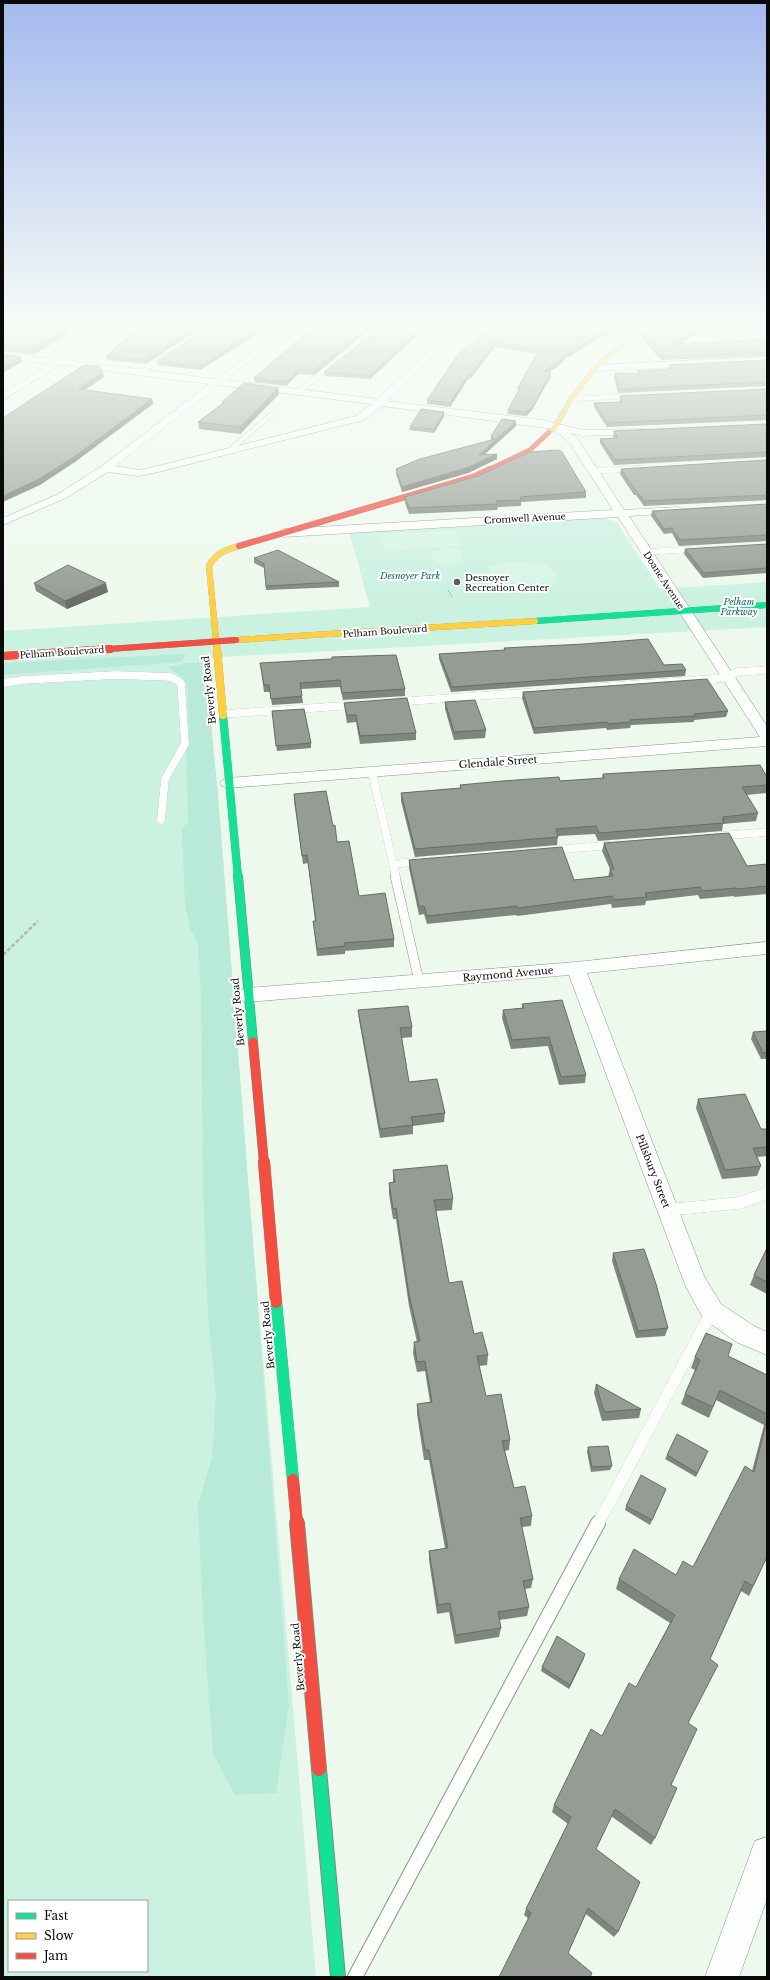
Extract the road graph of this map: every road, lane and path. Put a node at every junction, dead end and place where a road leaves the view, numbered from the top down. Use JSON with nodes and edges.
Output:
{"nodes":[{"id":1,"x":170,"y":419,"type":"edge"},
{"id":2,"x":266,"y":419,"type":"edge"},
{"id":3,"x":354,"y":419,"type":"edge"},
{"id":4,"x":513,"y":419,"type":"edge"},
{"id":5,"x":559,"y":419,"type":"edge"},
{"id":6,"x":555,"y":427,"type":"junction"},
{"id":7,"x":652,"y":430,"type":"edge"},
{"id":8,"x":231,"y":449,"type":"junction"},
{"id":9,"x":106,"y":468,"type":"junction"},
{"id":10,"x":648,"y":468,"type":"edge"},
{"id":11,"x":592,"y":471,"type":"junction"},
{"id":12,"x":689,"y":509,"type":"edge"},
{"id":13,"x":621,"y":513,"type":"junction"},
{"id":14,"x":3,"y":522,"type":"edge"},
{"id":15,"x":283,"y":532,"type":"junction"},
{"id":16,"x":704,"y":549,"type":"edge"},
{"id":17,"x":646,"y":552,"type":"junction"},
{"id":18,"x":448,"y":590,"type":"dead end"},
{"id":19,"x":452,"y":597,"type":"dead end"},
{"id":20,"x":767,"y":606,"type":"edge"},
{"id":21,"x":684,"y":611,"type":"junction"},
{"id":22,"x":216,"y":641,"type":"junction"},
{"id":23,"x":3,"y":656,"type":"edge"},
{"id":24,"x":767,"y":670,"type":"edge"},
{"id":25,"x":727,"y":678,"type":"junction"},
{"id":26,"x":3,"y":683,"type":"edge"},
{"id":27,"x":593,"y":687,"type":"edge"},
{"id":28,"x":546,"y":691,"type":"edge"},
{"id":29,"x":389,"y":702,"type":"edge"},
{"id":30,"x":365,"y":704,"type":"edge"},
{"id":31,"x":223,"y":714,"type":"junction"},
{"id":32,"x":767,"y":737,"type":"edge"},
{"id":33,"x":767,"y":741,"type":"edge"},
{"id":34,"x":372,"y":772,"type":"junction"},
{"id":35,"x":228,"y":783,"type":"junction"},
{"id":36,"x":161,"y":820,"type":"dead end"},
{"id":37,"x":767,"y":832,"type":"edge"},
{"id":38,"x":711,"y":837,"type":"edge"},
{"id":39,"x":624,"y":844,"type":"edge"},
{"id":40,"x":545,"y":851,"type":"edge"},
{"id":41,"x":433,"y":860,"type":"edge"},
{"id":42,"x":394,"y":864,"type":"junction"},
{"id":43,"x":38,"y":921,"type":"dead end"},
{"id":44,"x":767,"y":948,"type":"edge"},
{"id":45,"x":3,"y":955,"type":"edge"},
{"id":46,"x":576,"y":968,"type":"junction"},
{"id":47,"x":419,"y":981,"type":"junction"},
{"id":48,"x":248,"y":995,"type":"junction"},
{"id":49,"x":767,"y":1192,"type":"edge"},
{"id":50,"x":667,"y":1210,"type":"junction"},
{"id":51,"x":712,"y":1311,"type":"junction"},
{"id":52,"x":767,"y":1344,"type":"edge"},
{"id":53,"x":767,"y":1853,"type":"edge"},
{"id":54,"x":338,"y":1977,"type":"edge"},
{"id":55,"x":355,"y":1977,"type":"edge"},
{"id":56,"x":722,"y":1977,"type":"edge"}],
"edges":[{"from":1,"to":9,"type":"street"},
{"from":2,"to":8,"type":"lane"},
{"from":3,"to":8,"type":"street"},
{"from":4,"to":6,"type":"street"},
{"from":5,"to":6,"type":"street","name":"Beverly Road"},
{"from":6,"to":7,"type":"street"},
{"from":6,"to":11,"type":"street","name":"Doane Avenue"},
{"from":6,"to":15,"type":"street","name":"Beverly Road"},
{"from":8,"to":9,"type":"street"},
{"from":9,"to":14,"type":"street"},
{"from":10,"to":11,"type":"lane"},
{"from":11,"to":13,"type":"street","name":"Doane Avenue"},
{"from":12,"to":13,"type":"street","name":"Cromwell Avenue"},
{"from":13,"to":15,"type":"street","name":"Cromwell Avenue"},
{"from":13,"to":17,"type":"street","name":"Doane Avenue"},
{"from":15,"to":22,"type":"street","name":"Beverly Road"},
{"from":16,"to":17,"type":"lane"},
{"from":17,"to":21,"type":"street","name":"Doane Avenue"},
{"from":18,"to":19,"type":"path"},
{"from":20,"to":21,"type":"street","name":"Pelham Boulevard"},
{"from":21,"to":22,"type":"street","name":"Pelham Boulevard"},
{"from":21,"to":25,"type":"street","name":"Doane Avenue"},
{"from":22,"to":23,"type":"street","name":"Pelham Boulevard"},
{"from":22,"to":31,"type":"street","name":"Beverly Road"},
{"from":24,"to":25,"type":"lane"},
{"from":25,"to":27,"type":"lane"},
{"from":25,"to":32,"type":"street","name":"Doane Avenue"},
{"from":26,"to":36,"type":"lane"},
{"from":28,"to":29,"type":"lane"},
{"from":30,"to":31,"type":"lane"},
{"from":31,"to":35,"type":"street","name":"Beverly Road"},
{"from":33,"to":34,"type":"street","name":"Glendale Street"},
{"from":34,"to":35,"type":"street","name":"Glendale Street"},
{"from":34,"to":42,"type":"lane"},
{"from":35,"to":48,"type":"street","name":"Beverly Road"},
{"from":37,"to":38,"type":"lane"},
{"from":39,"to":40,"type":"lane"},
{"from":41,"to":42,"type":"lane"},
{"from":42,"to":47,"type":"lane"},
{"from":43,"to":45,"type":"path"},
{"from":44,"to":46,"type":"street","name":"Raymond Avenue"},
{"from":46,"to":47,"type":"street","name":"Raymond Avenue"},
{"from":46,"to":50,"type":"street","name":"Pillsbury Street"},
{"from":47,"to":48,"type":"street","name":"Raymond Avenue"},
{"from":48,"to":54,"type":"street","name":"Beverly Road"},
{"from":49,"to":50,"type":"lane"},
{"from":50,"to":51,"type":"street","name":"Pillsbury Street"},
{"from":51,"to":52,"type":"street","name":"Pillsbury Street"},
{"from":51,"to":55,"type":"lane"},
{"from":53,"to":56,"type":"street"}]}
